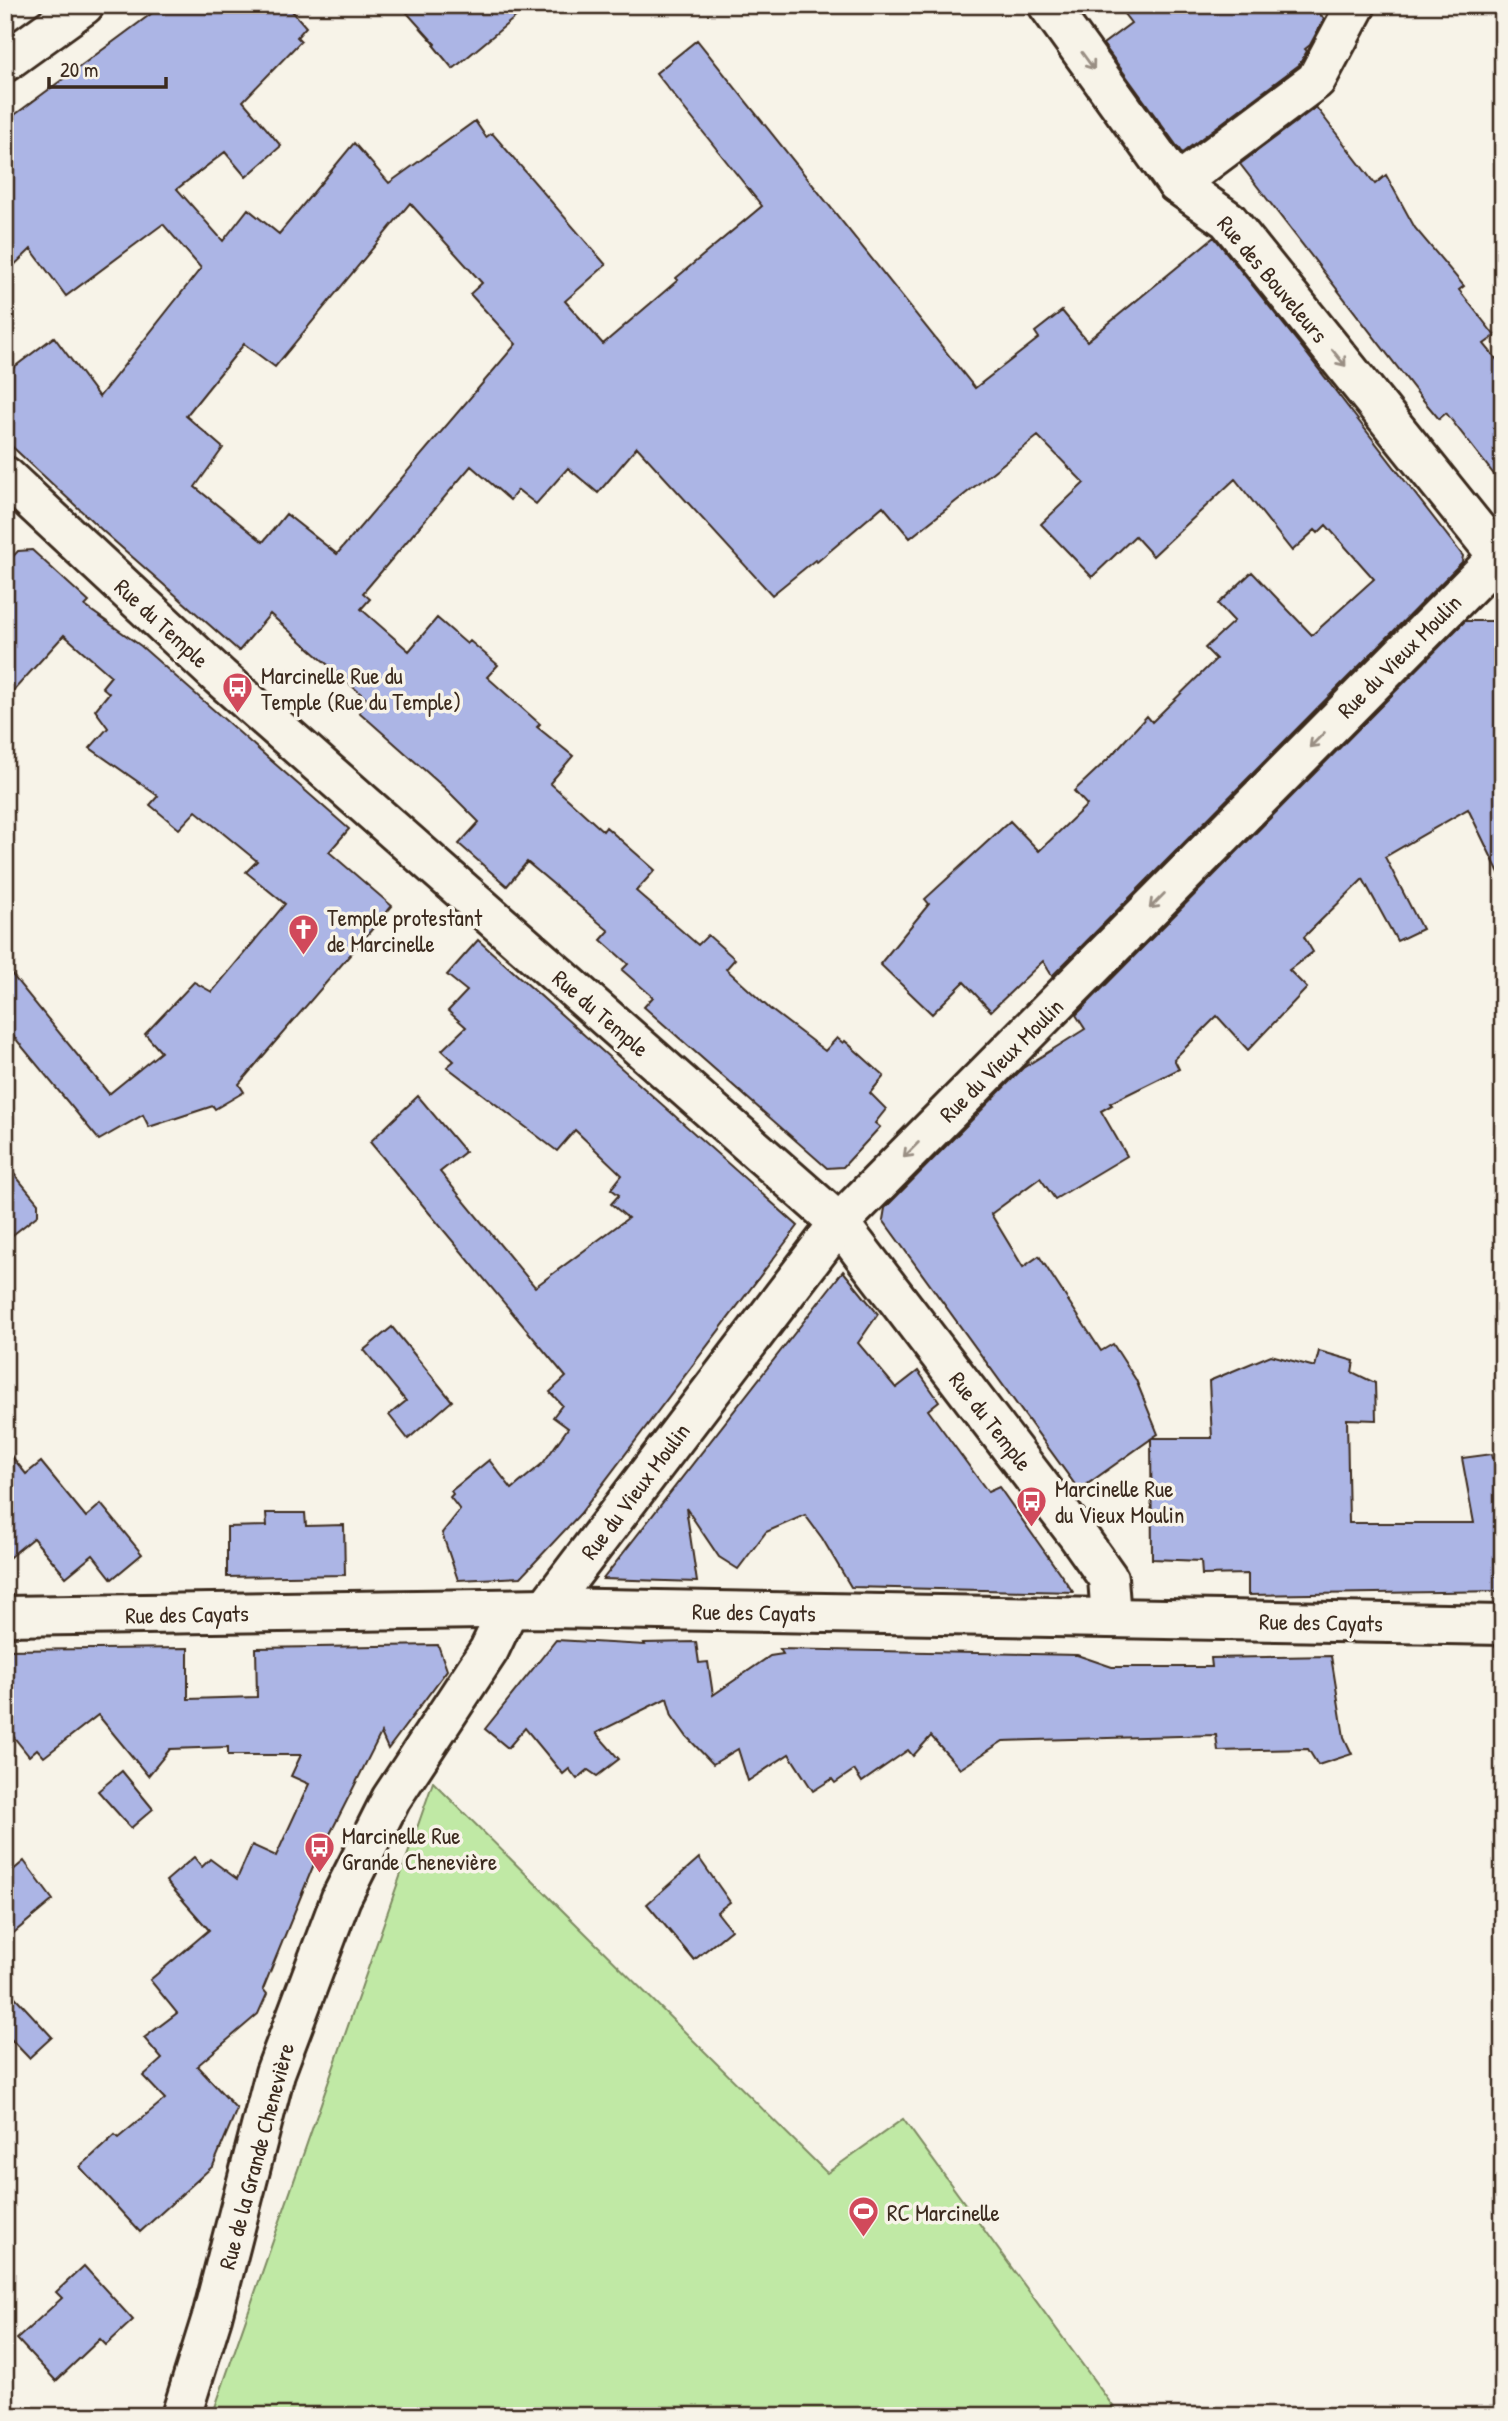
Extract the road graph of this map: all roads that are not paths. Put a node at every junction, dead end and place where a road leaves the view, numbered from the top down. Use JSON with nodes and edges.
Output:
{"nodes":[{"id":1,"x":84,"y":5,"type":"edge"},
{"id":2,"x":1048,"y":5,"type":"edge"},
{"id":3,"x":1356,"y":5,"type":"edge"},
{"id":4,"x":5,"y":62,"type":"edge"},
{"id":5,"x":1177,"y":184,"type":"junction"},
{"id":6,"x":11,"y":494,"type":"edge"},
{"id":7,"x":1501,"y":557,"type":"edge"},
{"id":8,"x":839,"y":1223,"type":"junction"},
{"id":9,"x":546,"y":1608,"type":"junction"},
{"id":10,"x":508,"y":1610,"type":"junction"},
{"id":11,"x":5,"y":1616,"type":"edge"},
{"id":12,"x":1111,"y":1618,"type":"junction"},
{"id":13,"x":1503,"y":1625,"type":"edge"},
{"id":14,"x":181,"y":2416,"type":"edge"}],
"edges":[{"from":1,"to":4,"type":"street"},
{"from":2,"to":5,"type":"street","name":"Rue des Bouveleurs","one_way":true},
{"from":3,"to":5,"type":"street"},
{"from":5,"to":7,"type":"street","name":"Rue des Bouveleurs","one_way":true},
{"from":6,"to":8,"type":"street","name":"Rue du Temple"},
{"from":7,"to":8,"type":"street","name":"Rue du Vieux Moulin","one_way":true},
{"from":8,"to":9,"type":"street","name":"Rue du Vieux Moulin"},
{"from":8,"to":12,"type":"street","name":"Rue du Temple"},
{"from":9,"to":10,"type":"street","name":"Rue des Cayats"},
{"from":9,"to":12,"type":"street","name":"Rue des Cayats"},
{"from":10,"to":11,"type":"street","name":"Rue des Cayats"},
{"from":10,"to":14,"type":"street","name":"Rue de la Grande Chenevière"},
{"from":12,"to":13,"type":"street","name":"Rue des Cayats"}]}
